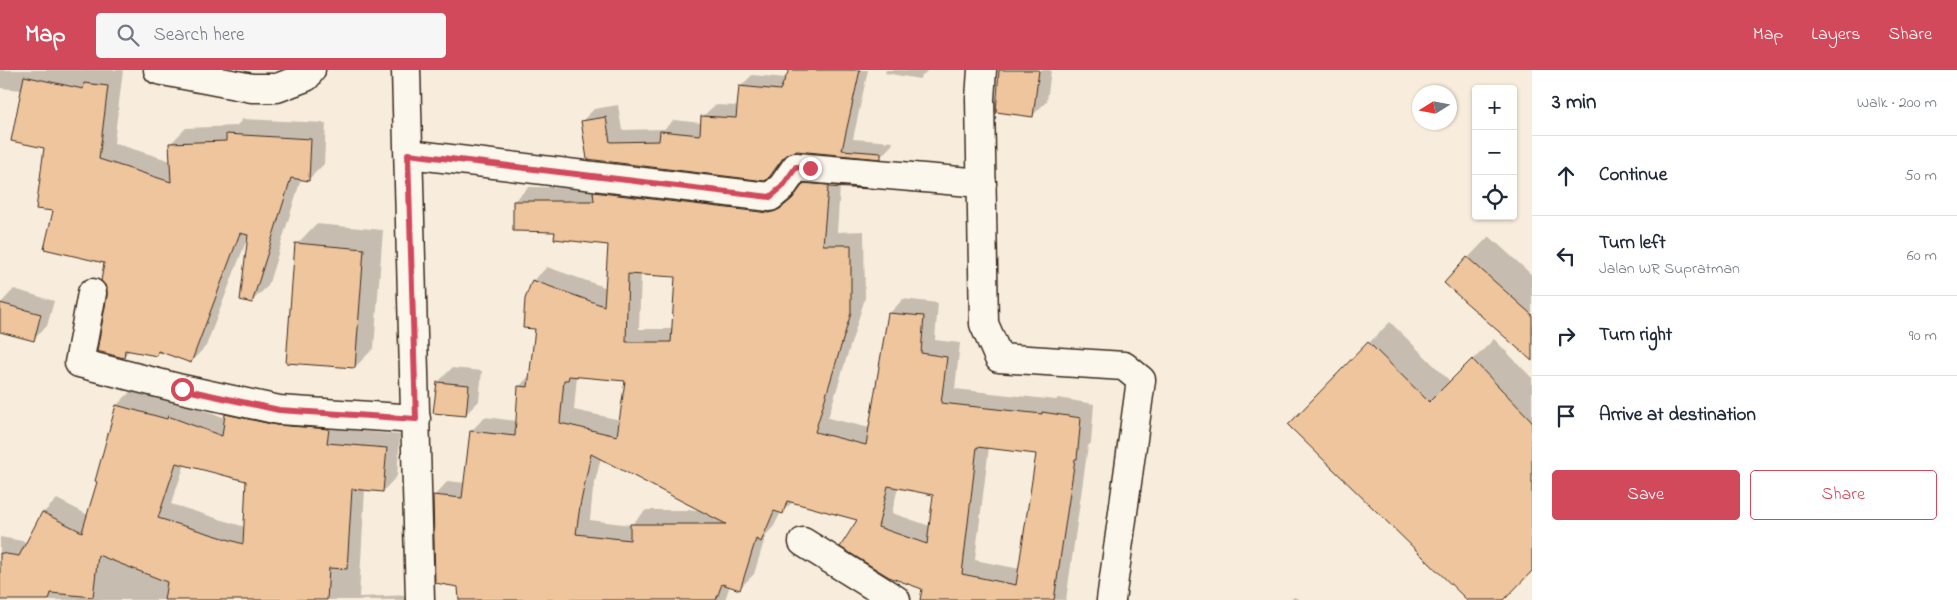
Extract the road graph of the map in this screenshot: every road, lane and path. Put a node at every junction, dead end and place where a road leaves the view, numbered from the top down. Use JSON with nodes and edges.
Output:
{"nodes":[{"id":1,"x":161,"y":70,"type":"edge"},
{"id":2,"x":311,"y":70,"type":"edge"},
{"id":3,"x":406,"y":70,"type":"edge"},
{"id":4,"x":982,"y":70,"type":"edge"},
{"id":5,"x":278,"y":79,"type":"edge"},
{"id":6,"x":408,"y":154,"type":"junction"},
{"id":7,"x":982,"y":184,"type":"junction"},
{"id":8,"x":92,"y":292,"type":"dead end"},
{"id":9,"x":416,"y":419,"type":"junction"},
{"id":10,"x":804,"y":542,"type":"dead end"},
{"id":11,"x":420,"y":600,"type":"edge"},
{"id":12,"x":896,"y":600,"type":"edge"},
{"id":13,"x":1111,"y":600,"type":"edge"}],
"edges":[{"from":1,"to":5,"type":"street"},
{"from":2,"to":5,"type":"street"},
{"from":3,"to":6,"type":"street"},
{"from":4,"to":7,"type":"street"},
{"from":6,"to":7,"type":"street"},
{"from":6,"to":9,"type":"street"},
{"from":7,"to":13,"type":"street"},
{"from":8,"to":9,"type":"street"},
{"from":9,"to":11,"type":"street"},
{"from":10,"to":12,"type":"street"}]}
